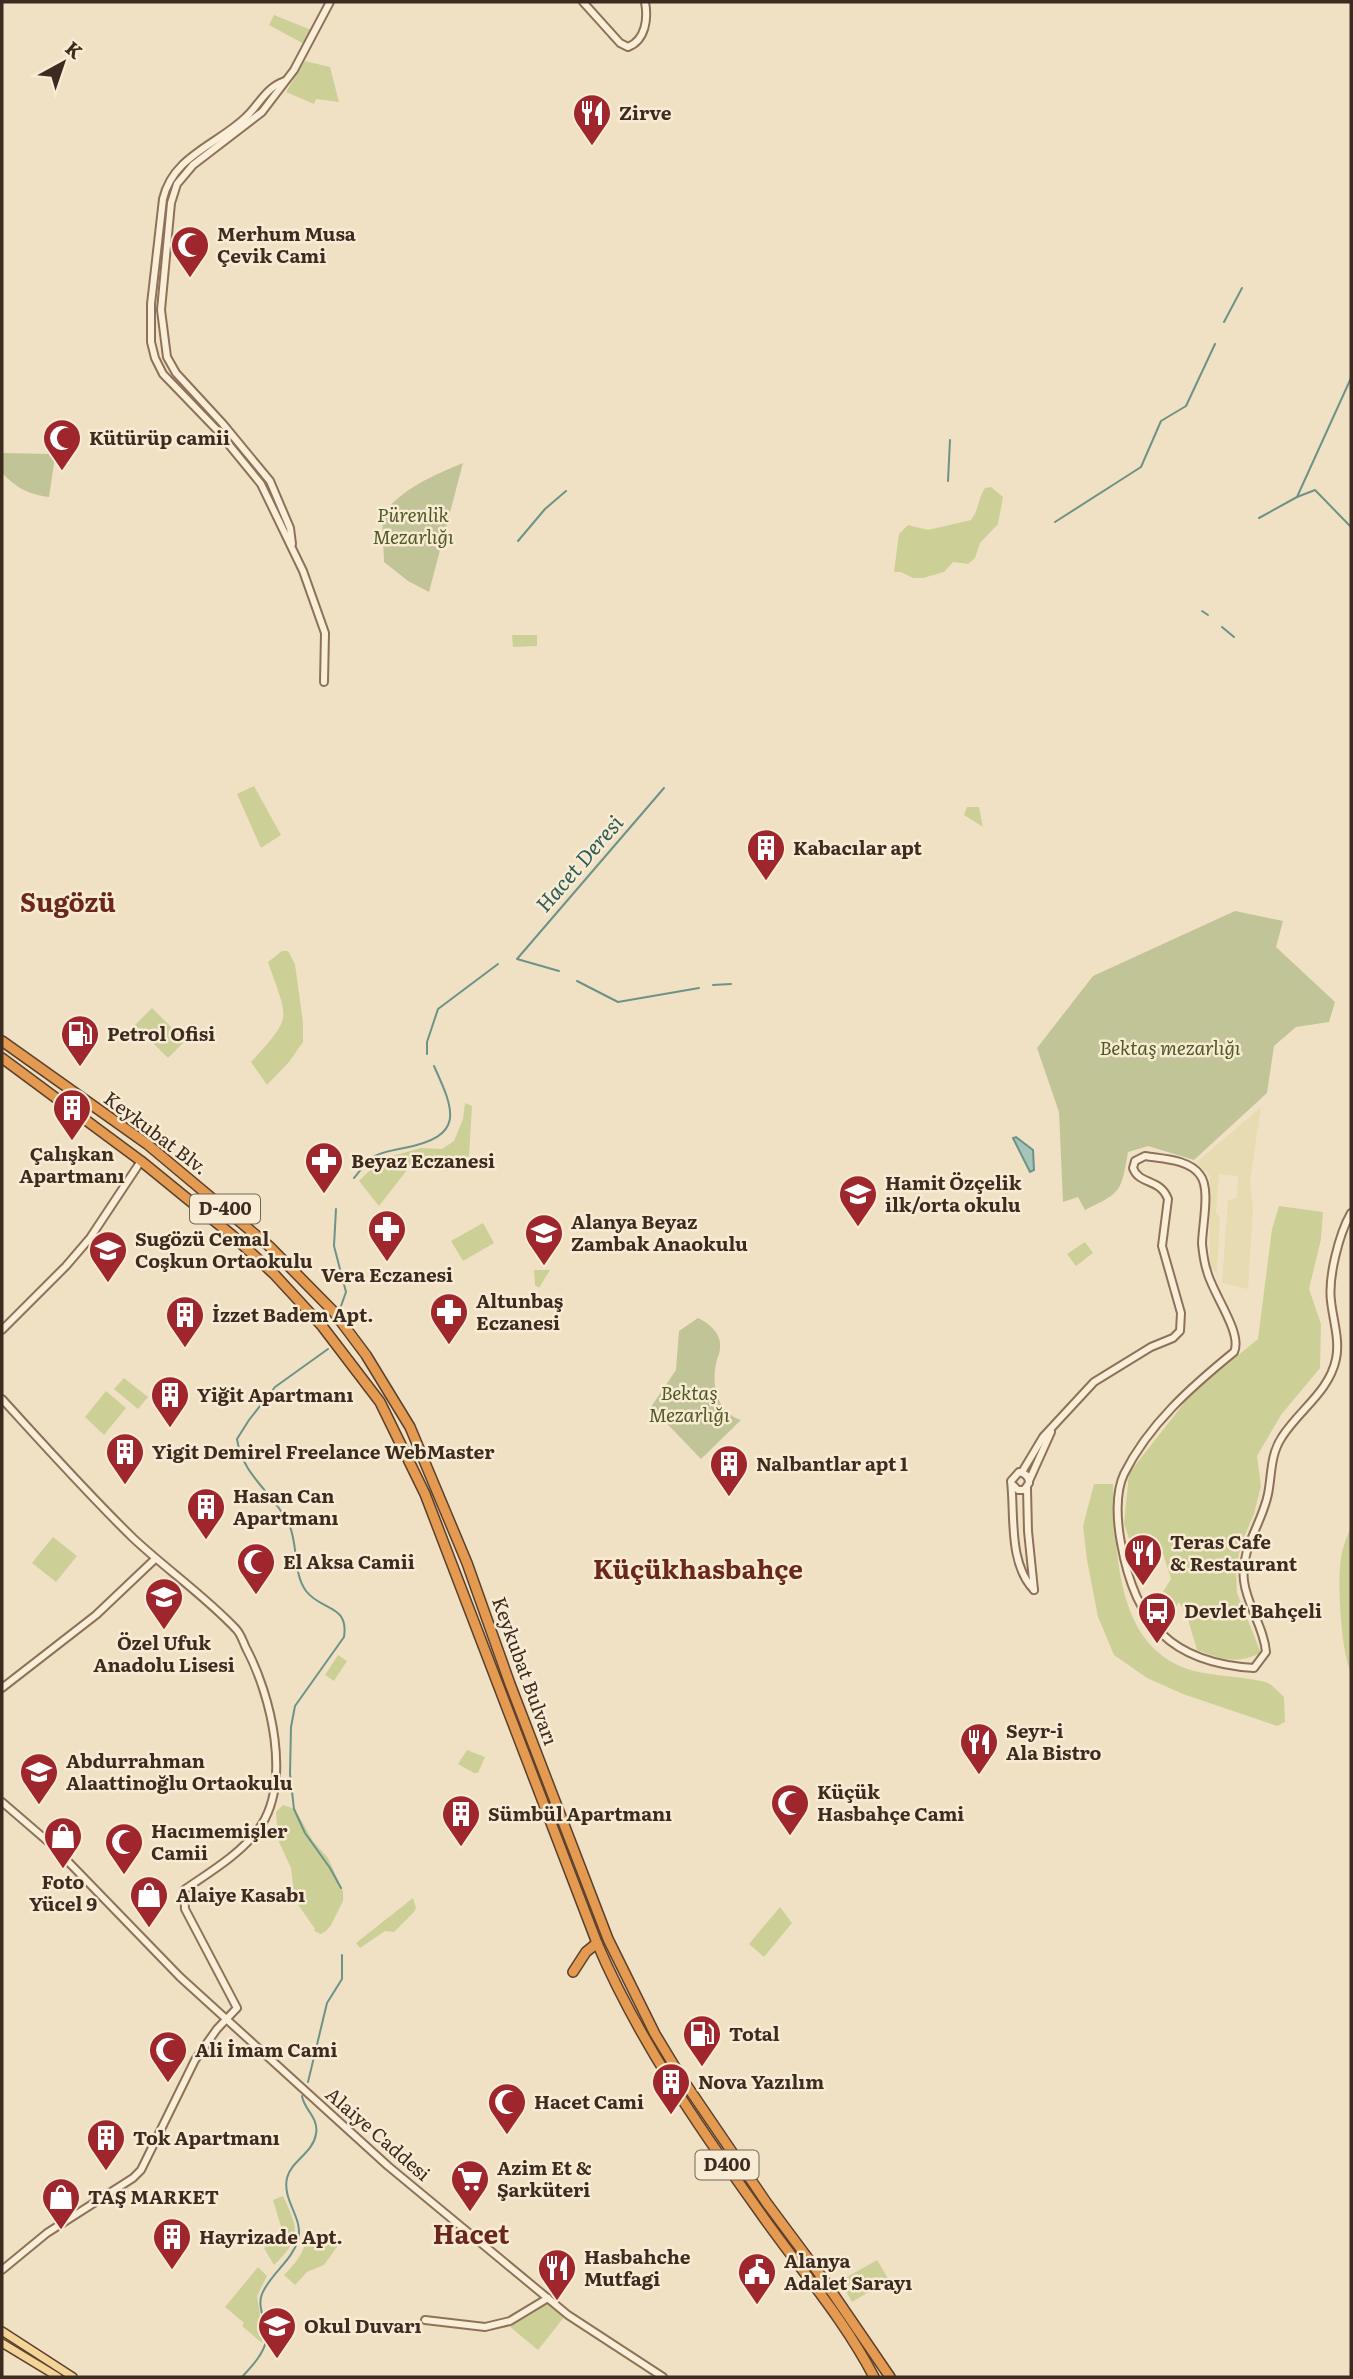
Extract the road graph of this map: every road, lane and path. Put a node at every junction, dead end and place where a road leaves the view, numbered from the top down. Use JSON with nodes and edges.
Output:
{"nodes":[{"id":1,"x":330,"y":2,"type":"edge"},
{"id":2,"x":583,"y":2,"type":"edge"},
{"id":3,"x":645,"y":2,"type":"edge"},
{"id":4,"x":285,"y":82,"type":"junction"},
{"id":5,"x":293,"y":548,"type":"junction"},
{"id":6,"x":324,"y":682,"type":"dead end"},
{"id":7,"x":2,"y":1041,"type":"edge"},
{"id":8,"x":2,"y":1058,"type":"edge"},
{"id":9,"x":141,"y":1161,"type":"junction"},
{"id":10,"x":1351,"y":1213,"type":"edge"},
{"id":11,"x":2,"y":1331,"type":"edge"},
{"id":12,"x":2,"y":1399,"type":"edge"},
{"id":13,"x":410,"y":1427,"type":"joint"},
{"id":14,"x":1051,"y":1430,"type":"junction"},
{"id":15,"x":402,"y":1448,"type":"joint"},
{"id":16,"x":1021,"y":1472,"type":"junction"},
{"id":17,"x":1012,"y":1484,"type":"junction"},
{"id":18,"x":1028,"y":1484,"type":"junction"},
{"id":19,"x":155,"y":1559,"type":"junction"},
{"id":20,"x":2,"y":1688,"type":"edge"},
{"id":21,"x":2,"y":1802,"type":"edge"},
{"id":22,"x":597,"y":1942,"type":"junction"},
{"id":23,"x":573,"y":1972,"type":"dead end"},
{"id":24,"x":226,"y":2018,"type":"junction"},
{"id":25,"x":2,"y":2270,"type":"edge"},
{"id":26,"x":548,"y":2298,"type":"junction"},
{"id":27,"x":425,"y":2320,"type":"dead end"},
{"id":28,"x":853,"y":2321,"type":"junction"},
{"id":29,"x":2,"y":2331,"type":"edge"},
{"id":30,"x":2,"y":2343,"type":"edge"},
{"id":31,"x":58,"y":2377,"type":"edge"},
{"id":32,"x":73,"y":2377,"type":"edge"},
{"id":33,"x":663,"y":2377,"type":"edge"},
{"id":34,"x":877,"y":2377,"type":"edge"},
{"id":35,"x":890,"y":2377,"type":"edge"},
{"id":36,"x":896,"y":2377,"type":"edge"}],
"edges":[{"from":1,"to":4,"type":"street"},
{"from":2,"to":3,"type":"street"},
{"from":4,"to":5,"type":"street"},
{"from":4,"to":5,"type":"street"},
{"from":5,"to":6,"type":"street"},
{"from":7,"to":13,"type":"highway","name":"Keykubat Blv.","number":"D-400"},
{"from":8,"to":9,"type":"highway","name":"Keykubat Blv.","number":"D-400"},
{"from":9,"to":11,"type":"street"},
{"from":9,"to":15,"type":"highway","name":"Keykubat Blv.","number":"D-400"},
{"from":10,"to":14,"type":"street"},
{"from":12,"to":19,"type":"street"},
{"from":13,"to":28,"type":"highway","name":"Keykubat Bulvarı","number":"D-400"},
{"from":14,"to":16,"type":"street"},
{"from":14,"to":18,"type":"street"},
{"from":15,"to":22,"type":"highway","name":"Keykubat Bulvarı","number":"D-400"},
{"from":16,"to":17,"type":"street"},
{"from":16,"to":18,"type":"street"},
{"from":17,"to":18,"type":"street"},
{"from":17,"to":18,"type":"street"},
{"from":19,"to":20,"type":"street"},
{"from":19,"to":24,"type":"street"},
{"from":21,"to":24,"type":"street","name":"Alaiye Caddesi"},
{"from":22,"to":23,"type":"highway"},
{"from":22,"to":34,"type":"highway","number":"D400"},
{"from":24,"to":25,"type":"street"},
{"from":24,"to":26,"type":"street","name":"Alaiye Caddesi"},
{"from":26,"to":27,"type":"street"},
{"from":26,"to":33,"type":"street","name":"Alaiye Caddesi"},
{"from":28,"to":35,"type":"highway"},
{"from":28,"to":36,"type":"highway"},
{"from":29,"to":32,"type":"main road"},
{"from":30,"to":31,"type":"main road"}]}
